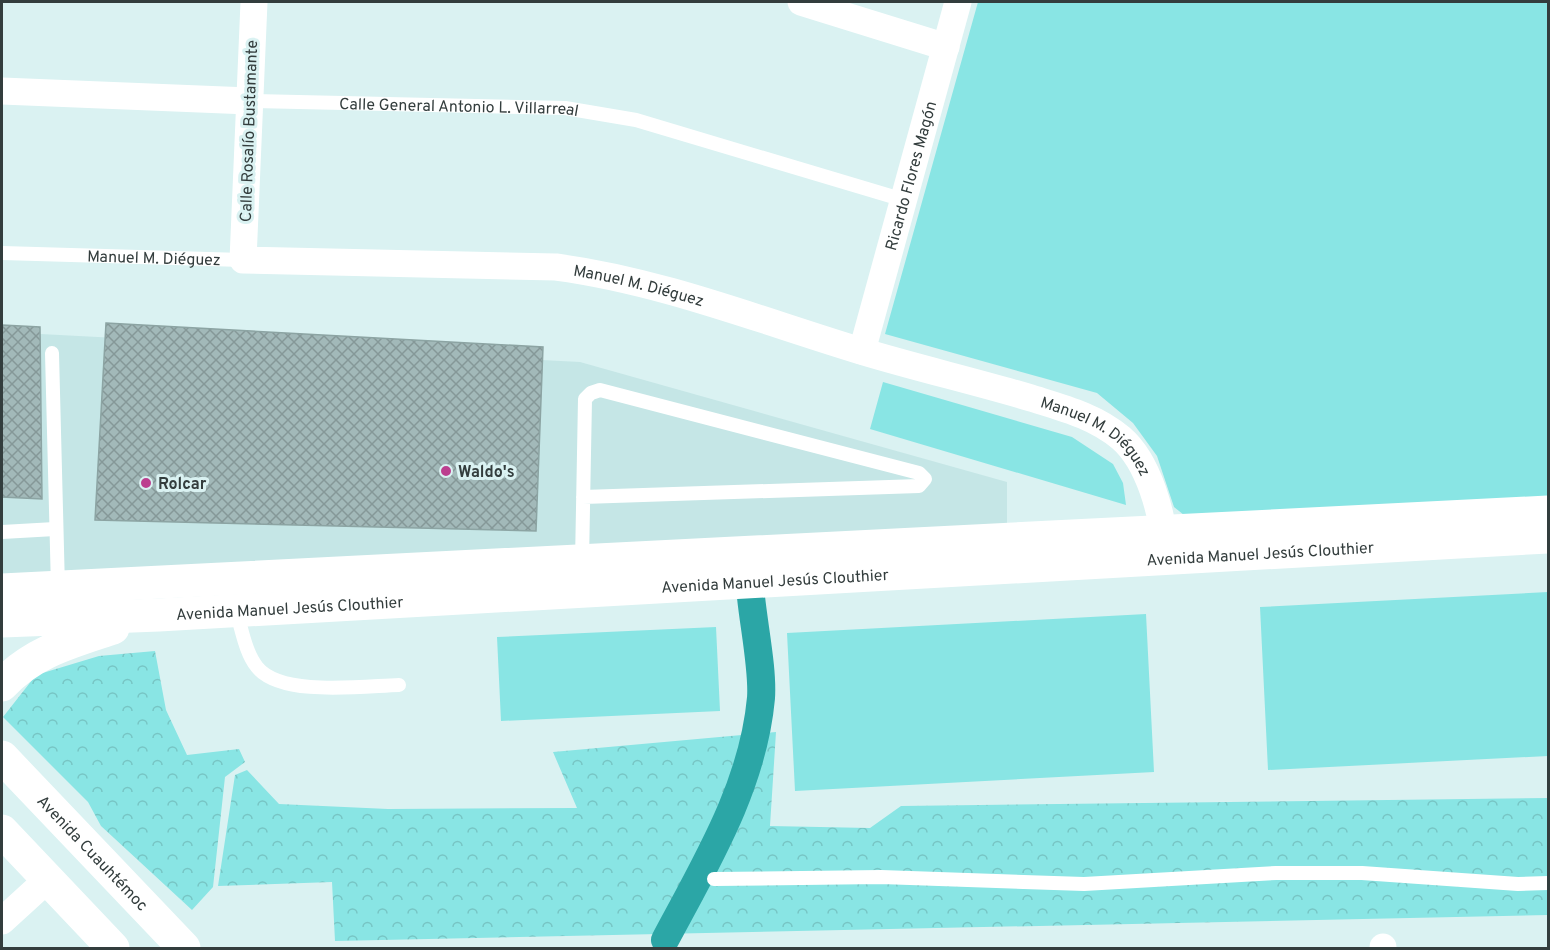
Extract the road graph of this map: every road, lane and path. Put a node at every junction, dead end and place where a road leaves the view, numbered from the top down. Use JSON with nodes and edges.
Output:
{"nodes":[{"id":1,"x":254,"y":2,"type":"edge"},
{"id":2,"x":801,"y":2,"type":"edge"},
{"id":3,"x":958,"y":2,"type":"edge"},
{"id":4,"x":946,"y":47,"type":"junction"},
{"id":5,"x":2,"y":91,"type":"edge"},
{"id":6,"x":249,"y":101,"type":"junction"},
{"id":7,"x":904,"y":200,"type":"junction"},
{"id":8,"x":2,"y":253,"type":"edge"},
{"id":9,"x":243,"y":260,"type":"junction"},
{"id":10,"x":862,"y":351,"type":"junction"},
{"id":11,"x":52,"y":353,"type":"dead end"},
{"id":12,"x":583,"y":497,"type":"junction"},
{"id":13,"x":1548,"y":512,"type":"edge"},
{"id":14,"x":55,"y":529,"type":"junction"},
{"id":15,"x":2,"y":532,"type":"edge"},
{"id":16,"x":1548,"y":537,"type":"edge"},
{"id":17,"x":1164,"y":544,"type":"junction"},
{"id":18,"x":582,"y":576,"type":"junction"},
{"id":19,"x":2,"y":590,"type":"edge"},
{"id":20,"x":233,"y":595,"type":"junction"},
{"id":21,"x":58,"y":603,"type":"junction"},
{"id":22,"x":159,"y":615,"type":"junction"},
{"id":23,"x":2,"y":621,"type":"edge"},
{"id":24,"x":2,"y":685,"type":"edge"},
{"id":25,"x":399,"y":685,"type":"dead end"},
{"id":26,"x":2,"y":756,"type":"edge"},
{"id":27,"x":2,"y":831,"type":"edge"},
{"id":28,"x":48,"y":879,"type":"junction"},
{"id":29,"x":714,"y":879,"type":"dead end"},
{"id":30,"x":1548,"y":883,"type":"edge"},
{"id":31,"x":2,"y":921,"type":"edge"},
{"id":32,"x":113,"y":948,"type":"edge"},
{"id":33,"x":183,"y":948,"type":"edge"}],
"edges":[{"from":1,"to":6,"type":"street","name":"Calle Rosalío Bustamante"},
{"from":2,"to":4,"type":"street"},
{"from":3,"to":4,"type":"street","name":"Ricardo Flores Magón"},
{"from":4,"to":7,"type":"street","name":"Ricardo Flores Magón"},
{"from":5,"to":6,"type":"street","name":"Calle General Antonio L. Villarreal"},
{"from":6,"to":7,"type":"lane","name":"Calle General Antonio L. Villarreal"},
{"from":6,"to":9,"type":"street","name":"Calle Rosalío Bustamante"},
{"from":7,"to":10,"type":"street","name":"Ricardo Flores Magón"},
{"from":8,"to":9,"type":"lane","name":"Manuel M. Diéguez"},
{"from":9,"to":10,"type":"street","name":"Manuel M. Diéguez"},
{"from":10,"to":17,"type":"street","name":"Manuel M. Diéguez"},
{"from":11,"to":14,"type":"lane"},
{"from":12,"to":12,"type":"lane"},
{"from":12,"to":18,"type":"lane"},
{"from":13,"to":17,"type":"street","name":"Avenida Manuel Jesús Clouthier"},
{"from":14,"to":15,"type":"lane"},
{"from":14,"to":21,"type":"lane"},
{"from":16,"to":17,"type":"street","name":"Avenida Manuel Jesús Clouthier"},
{"from":17,"to":18,"type":"street","name":"Avenida Manuel Jesús Clouthier"},
{"from":18,"to":20,"type":"street","name":"Avenida Manuel Jesús Clouthier"},
{"from":19,"to":21,"type":"street","name":"Avenida Manuel Jesús Clouthier"},
{"from":20,"to":21,"type":"street","name":"Avenida Manuel Jesús Clouthier"},
{"from":20,"to":22,"type":"street","name":"Avenida Manuel Jesús Clouthier"},
{"from":20,"to":25,"type":"lane"},
{"from":21,"to":22,"type":"street","name":"Avenida Manuel Jesús Clouthier"},
{"from":21,"to":23,"type":"street","name":"Avenida Manuel Jesús Clouthier"},
{"from":22,"to":24,"type":"street"},
{"from":26,"to":33,"type":"street","name":"Avenida Cuauhtémoc"},
{"from":27,"to":28,"type":"street"},
{"from":28,"to":31,"type":"street"},
{"from":28,"to":32,"type":"street"},
{"from":29,"to":30,"type":"lane"}]}
